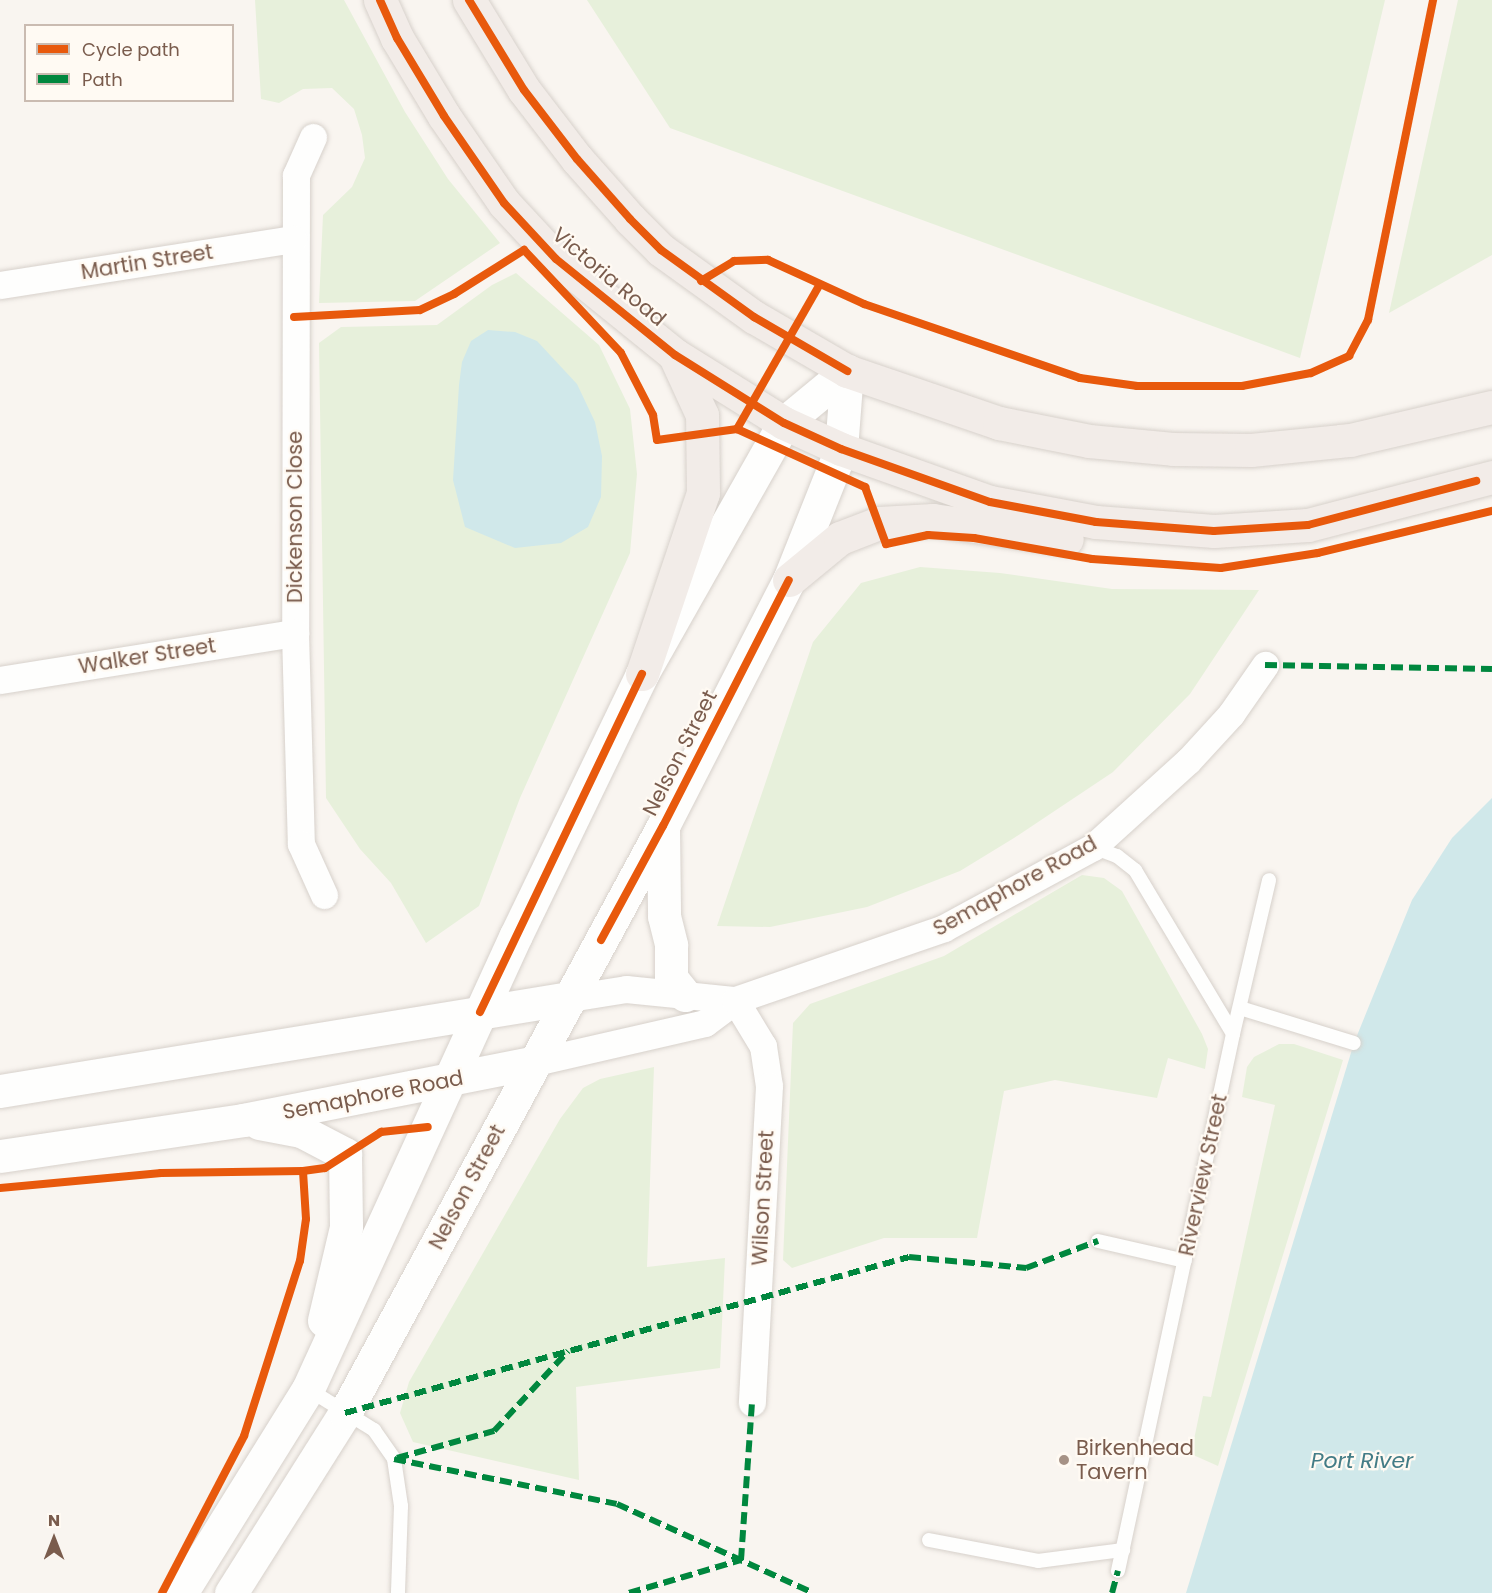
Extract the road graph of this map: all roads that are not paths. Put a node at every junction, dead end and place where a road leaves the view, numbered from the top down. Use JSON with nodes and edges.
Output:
{"nodes":[{"id":1,"x":380,"y":0,"type":"edge"},
{"id":2,"x":469,"y":0,"type":"edge"},
{"id":3,"x":313,"y":137,"type":"dead end"},
{"id":4,"x":293,"y":239,"type":"junction"},
{"id":5,"x":0,"y":285,"type":"edge"},
{"id":6,"x":675,"y":355,"type":"junction"},
{"id":7,"x":847,"y":371,"type":"junction"},
{"id":8,"x":1492,"y":408,"type":"edge"},
{"id":9,"x":784,"y":423,"type":"junction"},
{"id":10,"x":841,"y":449,"type":"junction"},
{"id":11,"x":1492,"y":477,"type":"edge"},
{"id":12,"x":1308,"y":525,"type":"junction"},
{"id":13,"x":789,"y":580,"type":"junction"},
{"id":14,"x":295,"y":633,"type":"junction"},
{"id":15,"x":1264,"y":664,"type":"dead end"},
{"id":16,"x":642,"y":674,"type":"junction"},
{"id":17,"x":0,"y":680,"type":"edge"},
{"id":18,"x":663,"y":826,"type":"junction"},
{"id":19,"x":1093,"y":847,"type":"junction"},
{"id":20,"x":1269,"y":880,"type":"dead end"},
{"id":21,"x":324,"y":896,"type":"dead end"},
{"id":22,"x":685,"y":995,"type":"junction"},
{"id":23,"x":570,"y":998,"type":"junction"},
{"id":24,"x":735,"y":1000,"type":"junction"},
{"id":25,"x":1240,"y":1008,"type":"junction"},
{"id":26,"x":480,"y":1012,"type":"junction"},
{"id":27,"x":1233,"y":1034,"type":"junction"},
{"id":28,"x":1354,"y":1043,"type":"dead end"},
{"id":29,"x":535,"y":1062,"type":"junction"},
{"id":30,"x":449,"y":1079,"type":"junction"},
{"id":31,"x":0,"y":1091,"type":"edge"},
{"id":32,"x":243,"y":1120,"type":"junction"},
{"id":33,"x":0,"y":1156,"type":"edge"},
{"id":34,"x":1098,"y":1240,"type":"dead end"},
{"id":35,"x":1185,"y":1261,"type":"junction"},
{"id":36,"x":308,"y":1389,"type":"junction"},
{"id":37,"x":752,"y":1403,"type":"dead end"},
{"id":38,"x":345,"y":1413,"type":"junction"},
{"id":39,"x":929,"y":1540,"type":"dead end"},
{"id":40,"x":1123,"y":1550,"type":"junction"},
{"id":41,"x":1118,"y":1572,"type":"dead end"},
{"id":42,"x":182,"y":1593,"type":"edge"},
{"id":43,"x":231,"y":1593,"type":"edge"},
{"id":44,"x":398,"y":1593,"type":"edge"}],
"edges":[{"from":1,"to":6,"type":"highway","name":"Victoria Road"},
{"from":2,"to":7,"type":"highway"},
{"from":3,"to":4,"type":"street","name":"Dickenson Close"},
{"from":4,"to":5,"type":"street","name":"Martin Street"},
{"from":4,"to":14,"type":"street","name":"Dickenson Close"},
{"from":6,"to":9,"type":"highway","name":"Victoria Road"},
{"from":6,"to":16,"type":"highway"},
{"from":7,"to":8,"type":"highway"},
{"from":7,"to":9,"type":"main road"},
{"from":7,"to":10,"type":"main road","name":"Nelson Street"},
{"from":9,"to":10,"type":"highway","name":"Victoria Road"},
{"from":9,"to":16,"type":"main road"},
{"from":10,"to":12,"type":"highway","name":"Victoria Road"},
{"from":10,"to":13,"type":"main road","name":"Nelson Street"},
{"from":11,"to":12,"type":"highway"},
{"from":12,"to":13,"type":"highway"},
{"from":13,"to":18,"type":"main road","name":"Nelson Street"},
{"from":14,"to":17,"type":"street","name":"Walker Street"},
{"from":14,"to":21,"type":"street","name":"Dickenson Close"},
{"from":15,"to":19,"type":"street","name":"Semaphore Road"},
{"from":16,"to":26,"type":"main road"},
{"from":18,"to":22,"type":"main road"},
{"from":18,"to":23,"type":"main road","name":"Nelson Street"},
{"from":19,"to":24,"type":"street","name":"Semaphore Road"},
{"from":19,"to":27,"type":"lane"},
{"from":20,"to":25,"type":"lane","name":"Riverview Street"},
{"from":22,"to":23,"type":"street","name":"Semaphore Road"},
{"from":22,"to":24,"type":"street","name":"Semaphore Road"},
{"from":23,"to":26,"type":"main road","name":"Semaphore Road"},
{"from":23,"to":29,"type":"main road","name":"Nelson Street"},
{"from":24,"to":29,"type":"street","name":"Semaphore Road"},
{"from":24,"to":37,"type":"street","name":"Wilson Street"},
{"from":25,"to":27,"type":"lane","name":"Riverview Street"},
{"from":25,"to":28,"type":"lane"},
{"from":26,"to":30,"type":"main road"},
{"from":26,"to":31,"type":"main road","name":"Semaphore Road"},
{"from":27,"to":35,"type":"lane","name":"Riverview Street"},
{"from":29,"to":30,"type":"main road","name":"Semaphore Road"},
{"from":29,"to":38,"type":"main road","name":"Nelson Street"},
{"from":30,"to":32,"type":"main road","name":"Semaphore Road"},
{"from":30,"to":36,"type":"main road"},
{"from":32,"to":33,"type":"main road","name":"Semaphore Road"},
{"from":32,"to":36,"type":"main road"},
{"from":34,"to":35,"type":"lane"},
{"from":35,"to":40,"type":"lane","name":"Riverview Street"},
{"from":36,"to":38,"type":"lane"},
{"from":36,"to":42,"type":"main road"},
{"from":38,"to":43,"type":"main road","name":"Nelson Street"},
{"from":38,"to":44,"type":"lane"},
{"from":39,"to":40,"type":"lane"},
{"from":40,"to":41,"type":"lane","name":"Riverview Street"}]}
